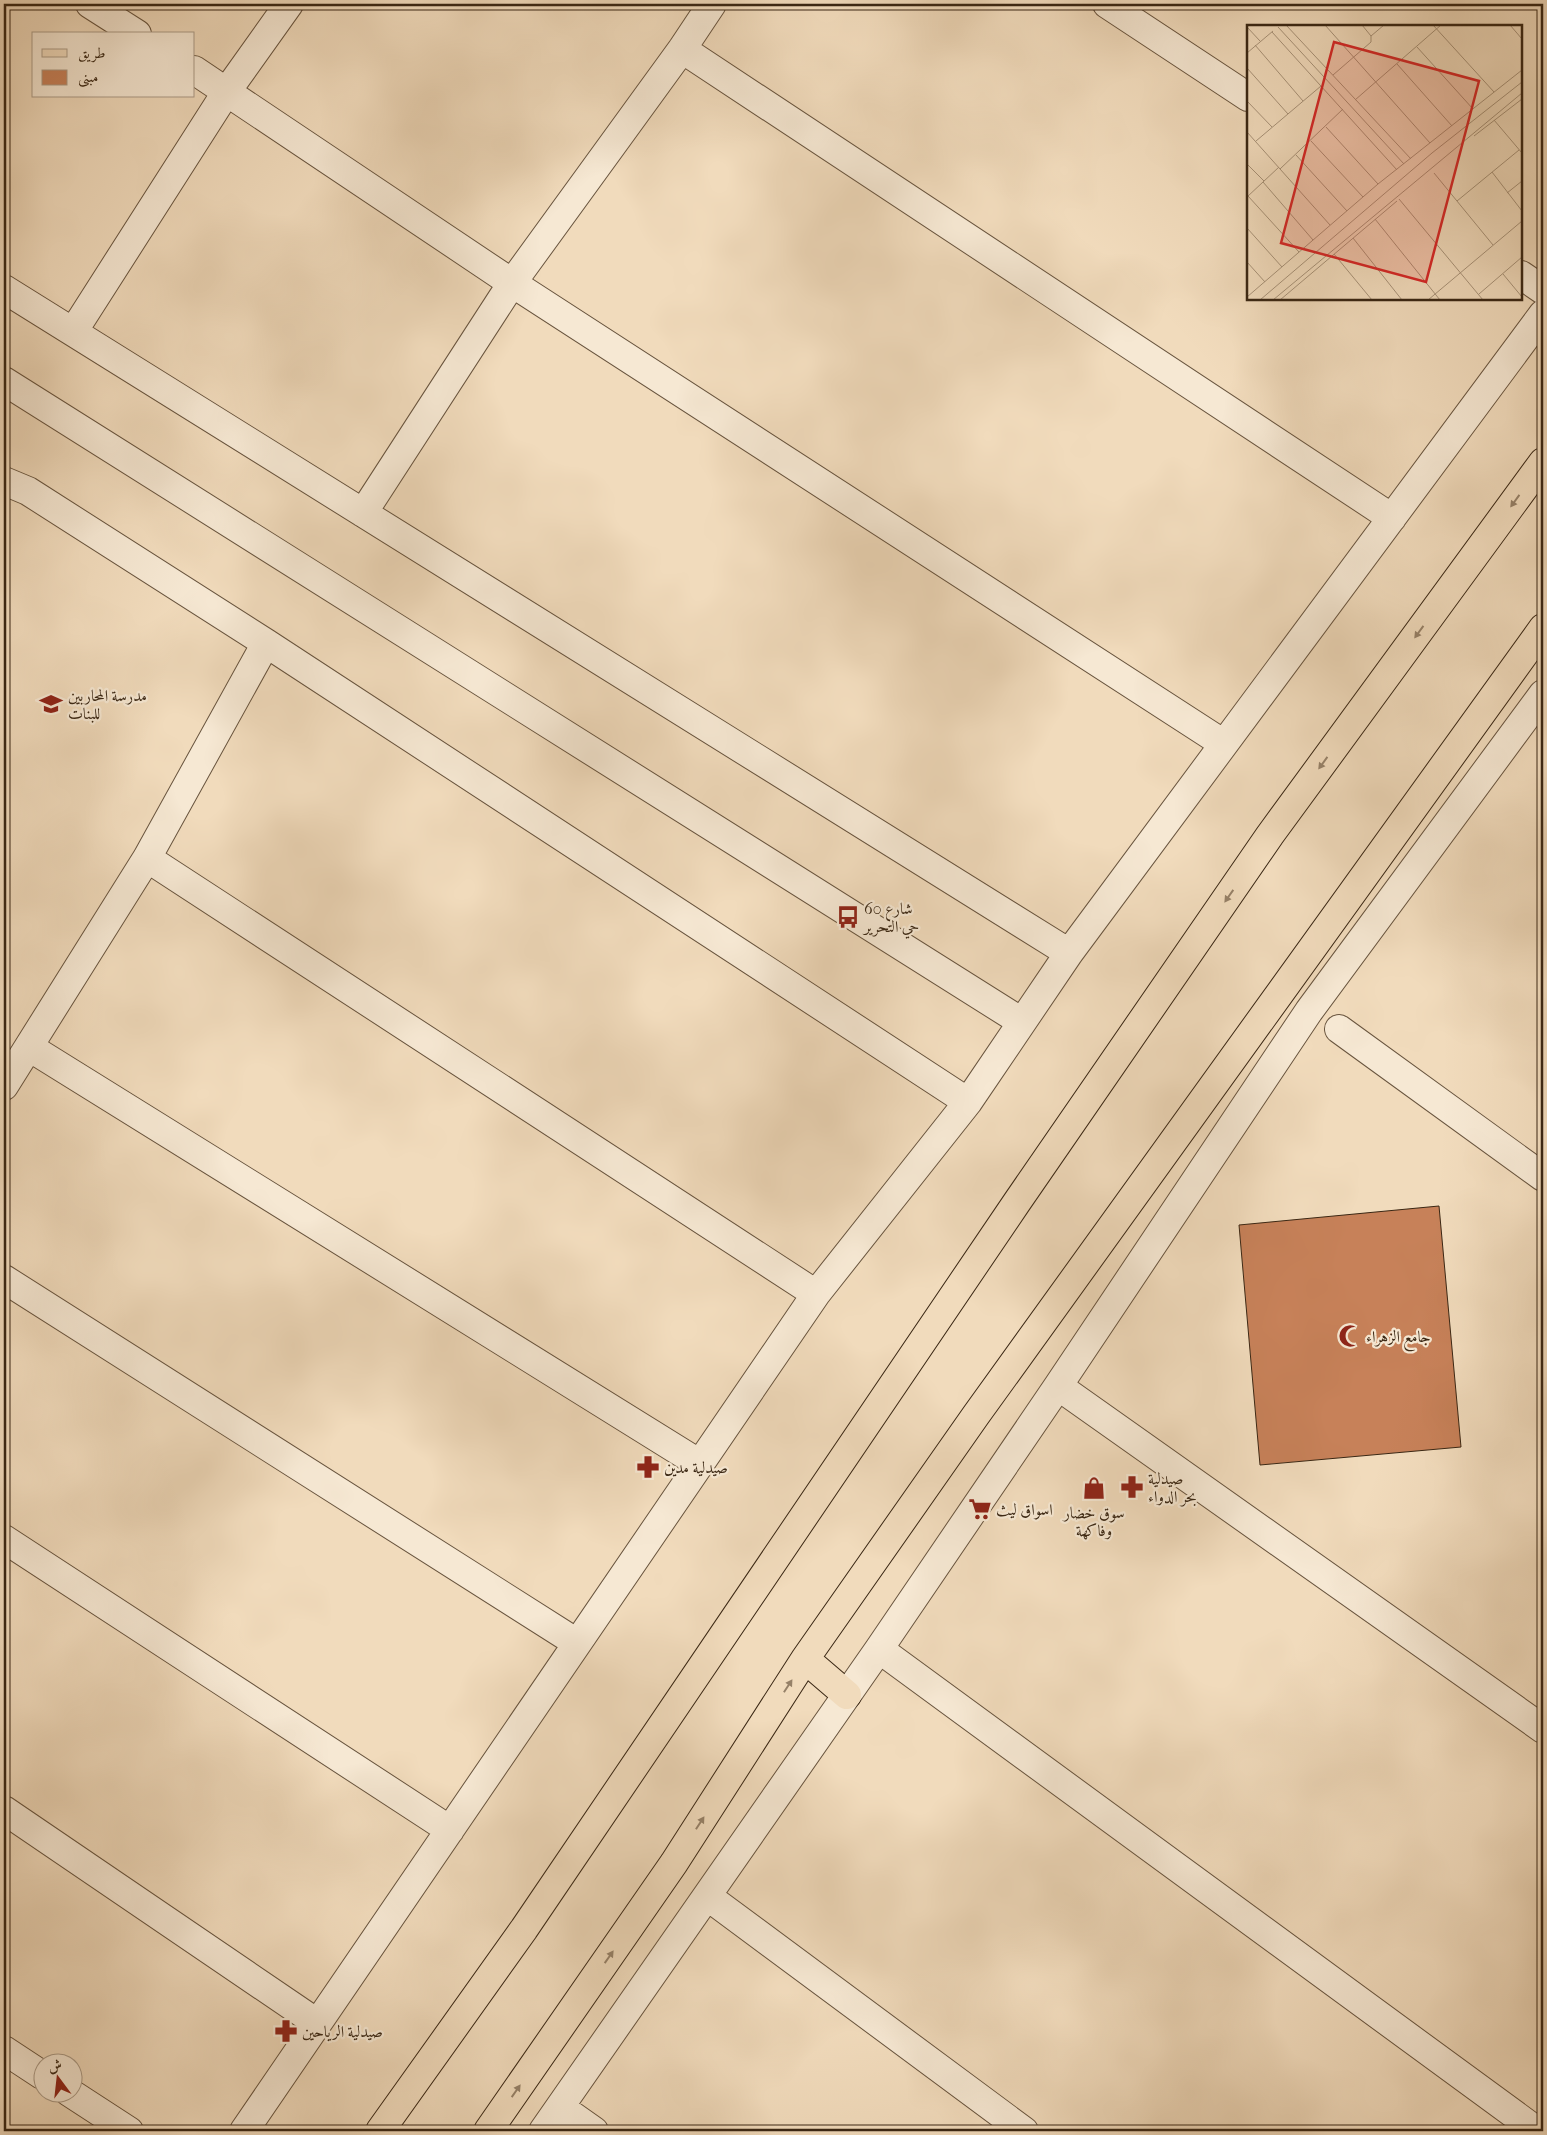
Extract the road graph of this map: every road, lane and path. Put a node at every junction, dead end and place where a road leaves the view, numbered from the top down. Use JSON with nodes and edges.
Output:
{"nodes":[{"id":1,"x":90,"y":4,"type":"edge"},
{"id":2,"x":289,"y":4,"type":"edge"},
{"id":3,"x":712,"y":4,"type":"edge"},
{"id":4,"x":1107,"y":4,"type":"edge"},
{"id":5,"x":134,"y":32,"type":"edge"},
{"id":6,"x":682,"y":49,"type":"junction"},
{"id":7,"x":195,"y":71,"type":"edge"},
{"id":8,"x":227,"y":91,"type":"junction"},
{"id":9,"x":1247,"y":95,"type":"edge"},
{"id":10,"x":1522,"y":276,"type":"edge"},
{"id":11,"x":512,"y":283,"type":"junction"},
{"id":12,"x":4,"y":289,"type":"edge"},
{"id":13,"x":1543,"y":290,"type":"edge"},
{"id":14,"x":1543,"y":314,"type":"edge"},
{"id":15,"x":73,"y":332,"type":"junction"},
{"id":16,"x":4,"y":381,"type":"edge"},
{"id":17,"x":1543,"y":462,"type":"edge"},
{"id":18,"x":4,"y":480,"type":"edge"},
{"id":19,"x":363,"y":513,"type":"junction"},
{"id":20,"x":1392,"y":518,"type":"junction"},
{"id":21,"x":1543,"y":628,"type":"edge"},
{"id":22,"x":266,"y":643,"type":"junction"},
{"id":23,"x":1543,"y":694,"type":"edge"},
{"id":24,"x":1224,"y":744,"type":"junction"},
{"id":25,"x":147,"y":858,"type":"junction"},
{"id":26,"x":1069,"y":953,"type":"junction"},
{"id":27,"x":1022,"y":1022,"type":"junction"},
{"id":28,"x":1339,"y":1029,"type":"dead end"},
{"id":29,"x":28,"y":1047,"type":"junction"},
{"id":30,"x":4,"y":1086,"type":"edge"},
{"id":31,"x":968,"y":1102,"type":"junction"},
{"id":32,"x":1543,"y":1177,"type":"edge"},
{"id":33,"x":4,"y":1279,"type":"edge"},
{"id":34,"x":816,"y":1294,"type":"junction"},
{"id":35,"x":1058,"y":1386,"type":"junction"},
{"id":36,"x":700,"y":1464,"type":"junction"},
{"id":37,"x":4,"y":1539,"type":"edge"},
{"id":38,"x":577,"y":1643,"type":"junction"},
{"id":39,"x":879,"y":1649,"type":"junction"},
{"id":40,"x":805,"y":1659,"type":"junction"},
{"id":41,"x":847,"y":1695,"type":"junction"},
{"id":42,"x":1543,"y":1728,"type":"edge"},
{"id":43,"x":4,"y":1810,"type":"edge"},
{"id":44,"x":450,"y":1830,"type":"junction"},
{"id":45,"x":707,"y":1896,"type":"junction"},
{"id":46,"x":318,"y":2023,"type":"junction"},
{"id":47,"x":4,"y":2050,"type":"edge"},
{"id":48,"x":32,"y":2068,"type":"edge"},
{"id":49,"x":82,"y":2100,"type":"edge"},
{"id":50,"x":560,"y":2108,"type":"junction"},
{"id":51,"x":129,"y":2131,"type":"edge"},
{"id":52,"x":244,"y":2131,"type":"edge"},
{"id":53,"x":380,"y":2131,"type":"edge"},
{"id":54,"x":488,"y":2131,"type":"edge"},
{"id":55,"x":543,"y":2131,"type":"edge"},
{"id":56,"x":594,"y":2131,"type":"edge"},
{"id":57,"x":1024,"y":2131,"type":"edge"},
{"id":58,"x":1537,"y":2131,"type":"edge"}],
"edges":[{"from":1,"to":5,"type":"street"},
{"from":2,"to":8,"type":"street"},
{"from":3,"to":6,"type":"street"},
{"from":4,"to":9,"type":"street"},
{"from":6,"to":11,"type":"street"},
{"from":6,"to":20,"type":"street"},
{"from":7,"to":8,"type":"street"},
{"from":8,"to":11,"type":"street"},
{"from":8,"to":15,"type":"street"},
{"from":10,"to":13,"type":"street"},
{"from":11,"to":19,"type":"street"},
{"from":11,"to":24,"type":"street"},
{"from":12,"to":15,"type":"street"},
{"from":14,"to":20,"type":"street"},
{"from":15,"to":19,"type":"street"},
{"from":16,"to":27,"type":"street"},
{"from":17,"to":53,"type":"main road","one_way":true},
{"from":18,"to":22,"type":"street"},
{"from":19,"to":26,"type":"street"},
{"from":20,"to":24,"type":"street"},
{"from":21,"to":40,"type":"main road"},
{"from":22,"to":25,"type":"street"},
{"from":22,"to":31,"type":"street"},
{"from":23,"to":35,"type":"street"},
{"from":24,"to":26,"type":"street"},
{"from":25,"to":29,"type":"street"},
{"from":25,"to":34,"type":"street"},
{"from":26,"to":27,"type":"street"},
{"from":27,"to":31,"type":"street"},
{"from":28,"to":32,"type":"street"},
{"from":29,"to":30,"type":"street"},
{"from":29,"to":36,"type":"street"},
{"from":31,"to":34,"type":"street"},
{"from":33,"to":38,"type":"street"},
{"from":34,"to":36,"type":"street"},
{"from":35,"to":39,"type":"street"},
{"from":35,"to":42,"type":"street"},
{"from":36,"to":38,"type":"street"},
{"from":37,"to":44,"type":"street"},
{"from":38,"to":44,"type":"street"},
{"from":39,"to":41,"type":"street"},
{"from":39,"to":58,"type":"street"},
{"from":40,"to":41,"type":"main road"},
{"from":54,"to":40,"type":"main road","one_way":true},
{"from":41,"to":45,"type":"street"},
{"from":43,"to":46,"type":"street"},
{"from":44,"to":46,"type":"street"},
{"from":45,"to":50,"type":"street"},
{"from":45,"to":57,"type":"street"},
{"from":46,"to":52,"type":"street"},
{"from":47,"to":48,"type":"street"},
{"from":49,"to":51,"type":"street"},
{"from":50,"to":55,"type":"street"},
{"from":50,"to":56,"type":"street"}]}
